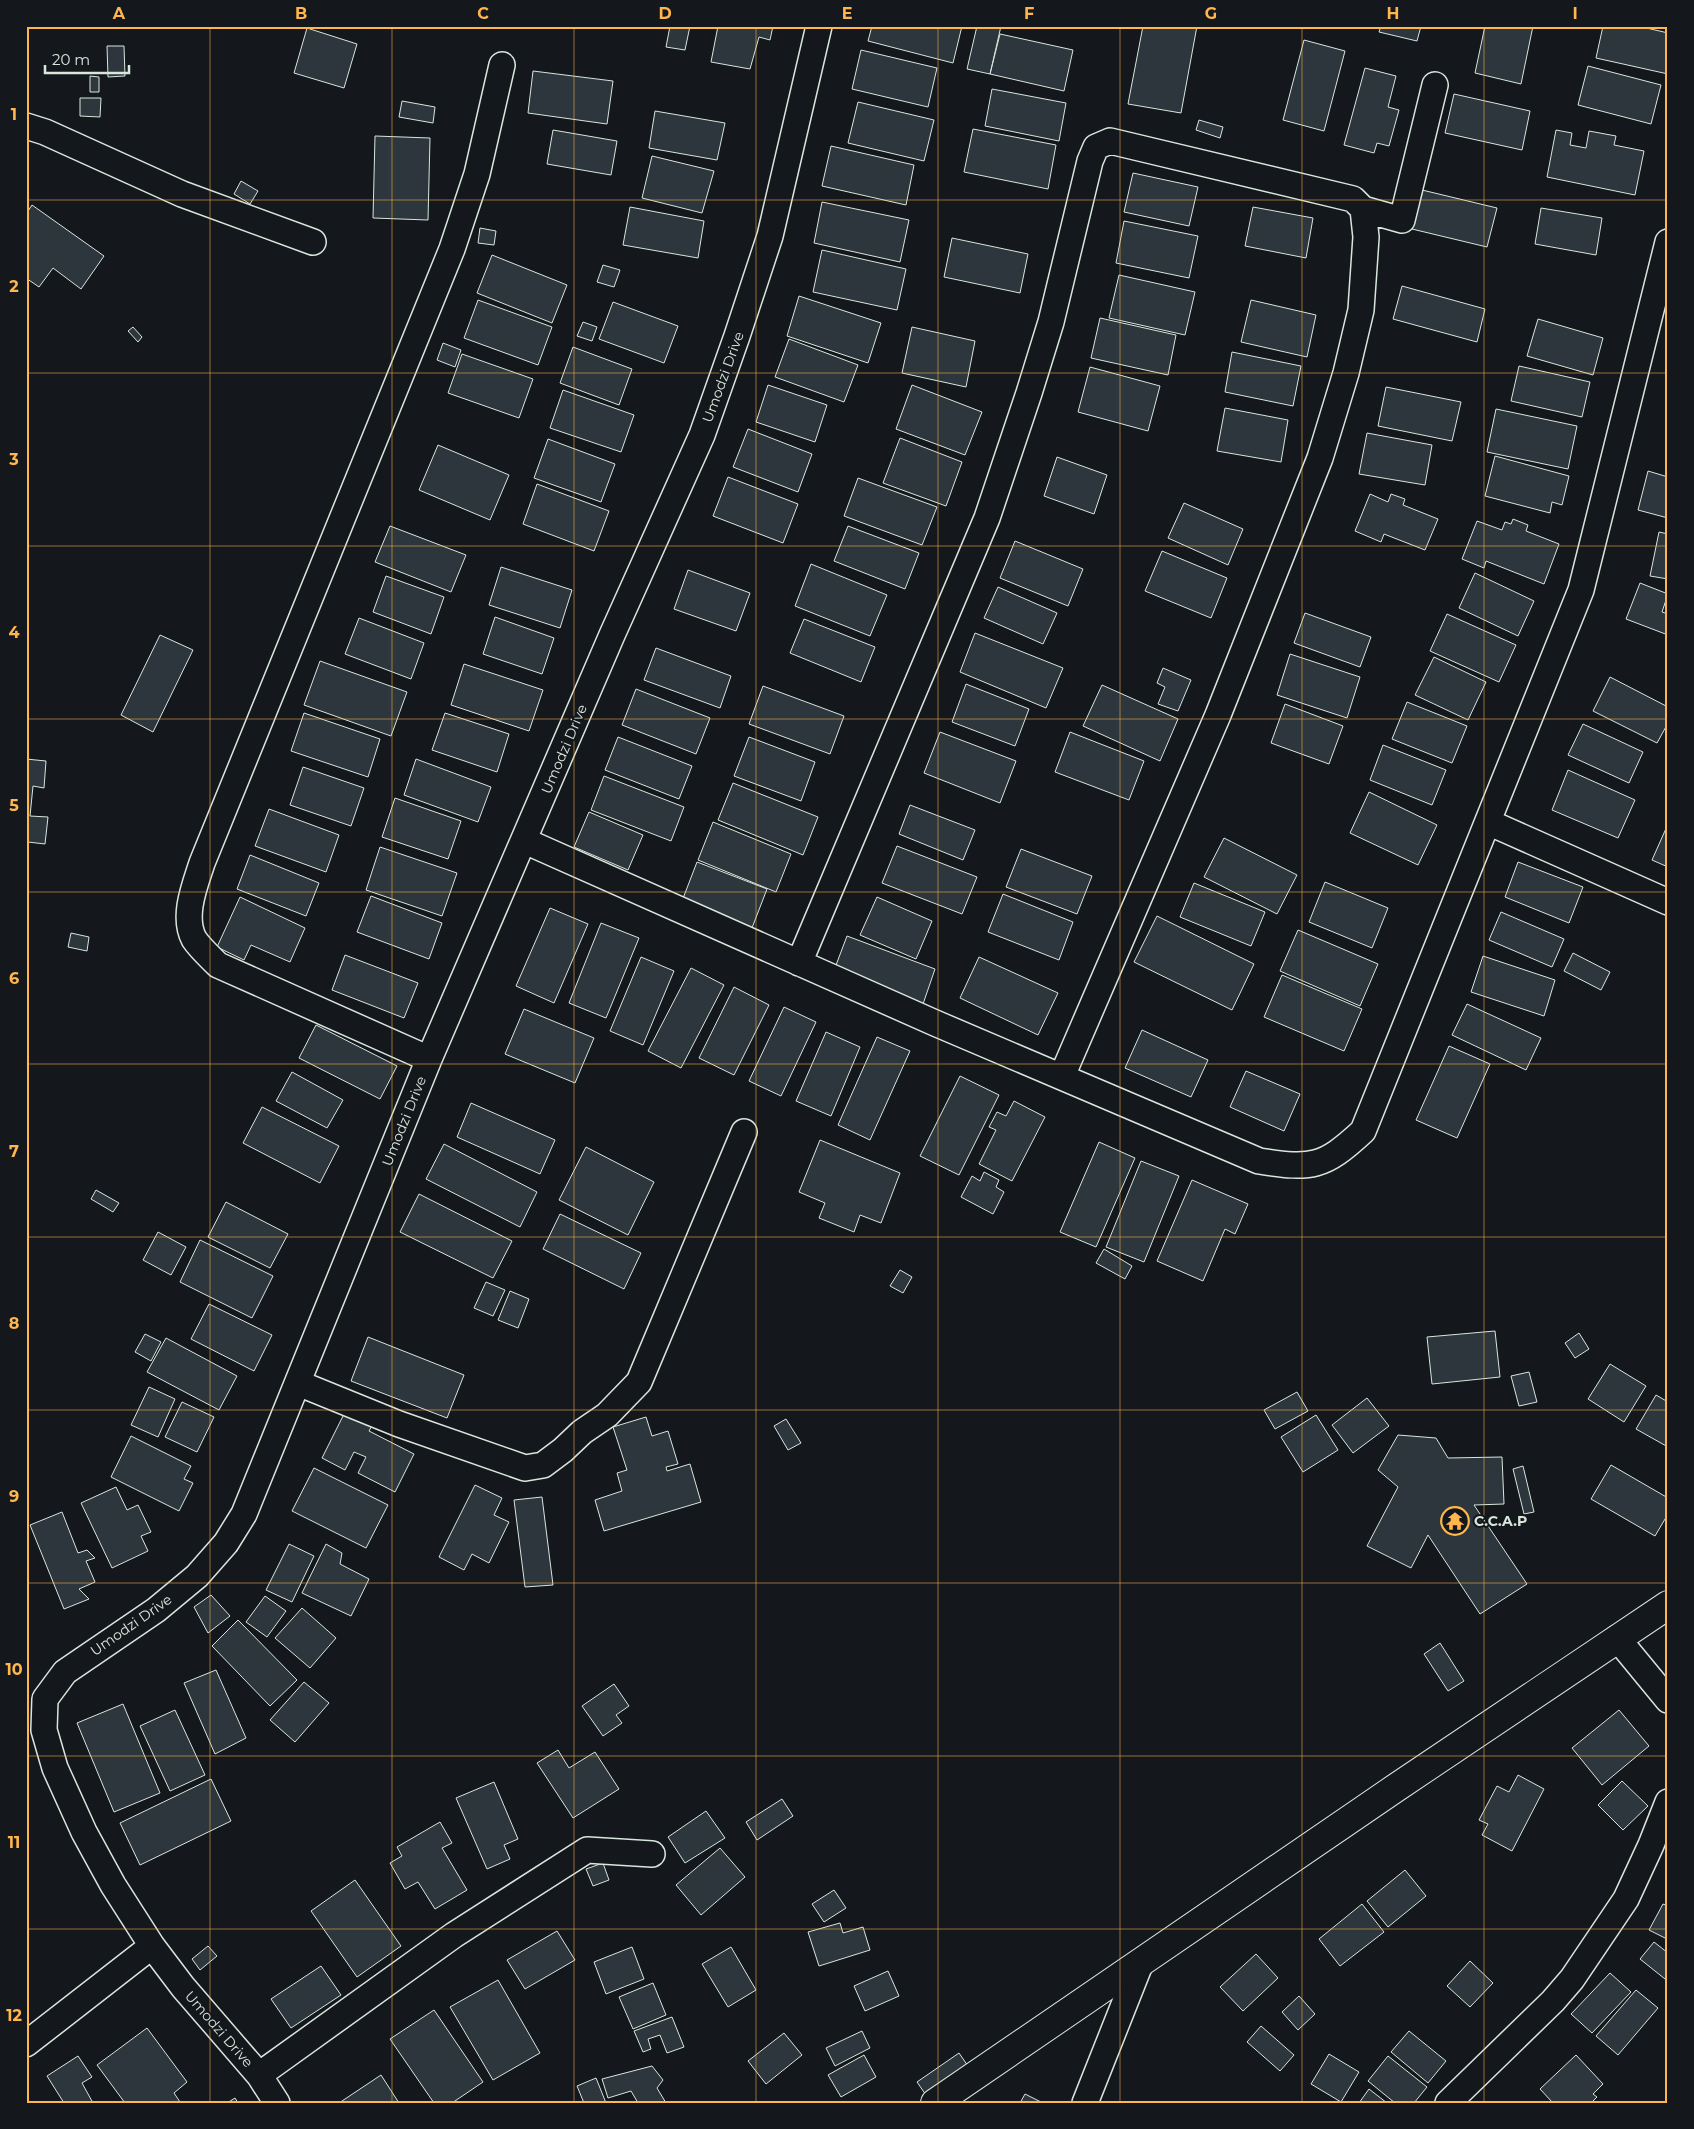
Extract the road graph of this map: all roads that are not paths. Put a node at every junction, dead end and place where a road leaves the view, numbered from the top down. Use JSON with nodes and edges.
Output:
{"nodes":[{"id":1,"x":820,"y":26,"type":"edge"},
{"id":2,"x":502,"y":65,"type":"dead end"},
{"id":3,"x":1435,"y":85,"type":"dead end"},
{"id":4,"x":26,"y":126,"type":"edge"},
{"id":5,"x":1363,"y":209,"type":"junction"},
{"id":6,"x":313,"y":242,"type":"dead end"},
{"id":7,"x":1668,"y":242,"type":"edge"},
{"id":8,"x":1488,"y":822,"type":"junction"},
{"id":9,"x":524,"y":842,"type":"junction"},
{"id":10,"x":1668,"y":902,"type":"edge"},
{"id":11,"x":799,"y":963,"type":"junction"},
{"id":12,"x":429,"y":1059,"type":"junction"},
{"id":13,"x":1062,"y":1076,"type":"junction"},
{"id":14,"x":744,"y":1132,"type":"dead end"},
{"id":15,"x":298,"y":1384,"type":"junction"},
{"id":16,"x":1668,"y":1605,"type":"edge"},
{"id":17,"x":1617,"y":1638,"type":"junction"},
{"id":18,"x":1668,"y":1700,"type":"edge"},
{"id":19,"x":1668,"y":1802,"type":"edge"},
{"id":20,"x":652,"y":1854,"type":"dead end"},
{"id":21,"x":152,"y":1946,"type":"junction"},
{"id":22,"x":1141,"y":1962,"type":"junction"},
{"id":23,"x":26,"y":2044,"type":"edge"},
{"id":24,"x":259,"y":2075,"type":"junction"},
{"id":25,"x":276,"y":2103,"type":"edge"},
{"id":26,"x":935,"y":2103,"type":"edge"},
{"id":27,"x":1085,"y":2103,"type":"edge"},
{"id":28,"x":1448,"y":2103,"type":"edge"}],
"edges":[{"from":1,"to":9,"type":"street","name":"Umodzi Drive"},
{"from":2,"to":12,"type":"street"},
{"from":3,"to":5,"type":"street"},
{"from":4,"to":6,"type":"street"},
{"from":5,"to":11,"type":"street"},
{"from":5,"to":13,"type":"street"},
{"from":7,"to":8,"type":"street"},
{"from":8,"to":10,"type":"street"},
{"from":8,"to":13,"type":"street"},
{"from":9,"to":11,"type":"street"},
{"from":9,"to":12,"type":"street","name":"Umodzi Drive"},
{"from":11,"to":13,"type":"street"},
{"from":12,"to":15,"type":"street","name":"Umodzi Drive"},
{"from":14,"to":15,"type":"street"},
{"from":15,"to":21,"type":"street","name":"Umodzi Drive"},
{"from":16,"to":17,"type":"street"},
{"from":17,"to":18,"type":"street"},
{"from":17,"to":22,"type":"street"},
{"from":19,"to":28,"type":"street"},
{"from":20,"to":24,"type":"street"},
{"from":21,"to":23,"type":"street"},
{"from":21,"to":24,"type":"street","name":"Umodzi Drive"},
{"from":22,"to":26,"type":"street"},
{"from":22,"to":27,"type":"street"},
{"from":24,"to":25,"type":"street","name":"Umodzi Drive"}]}
